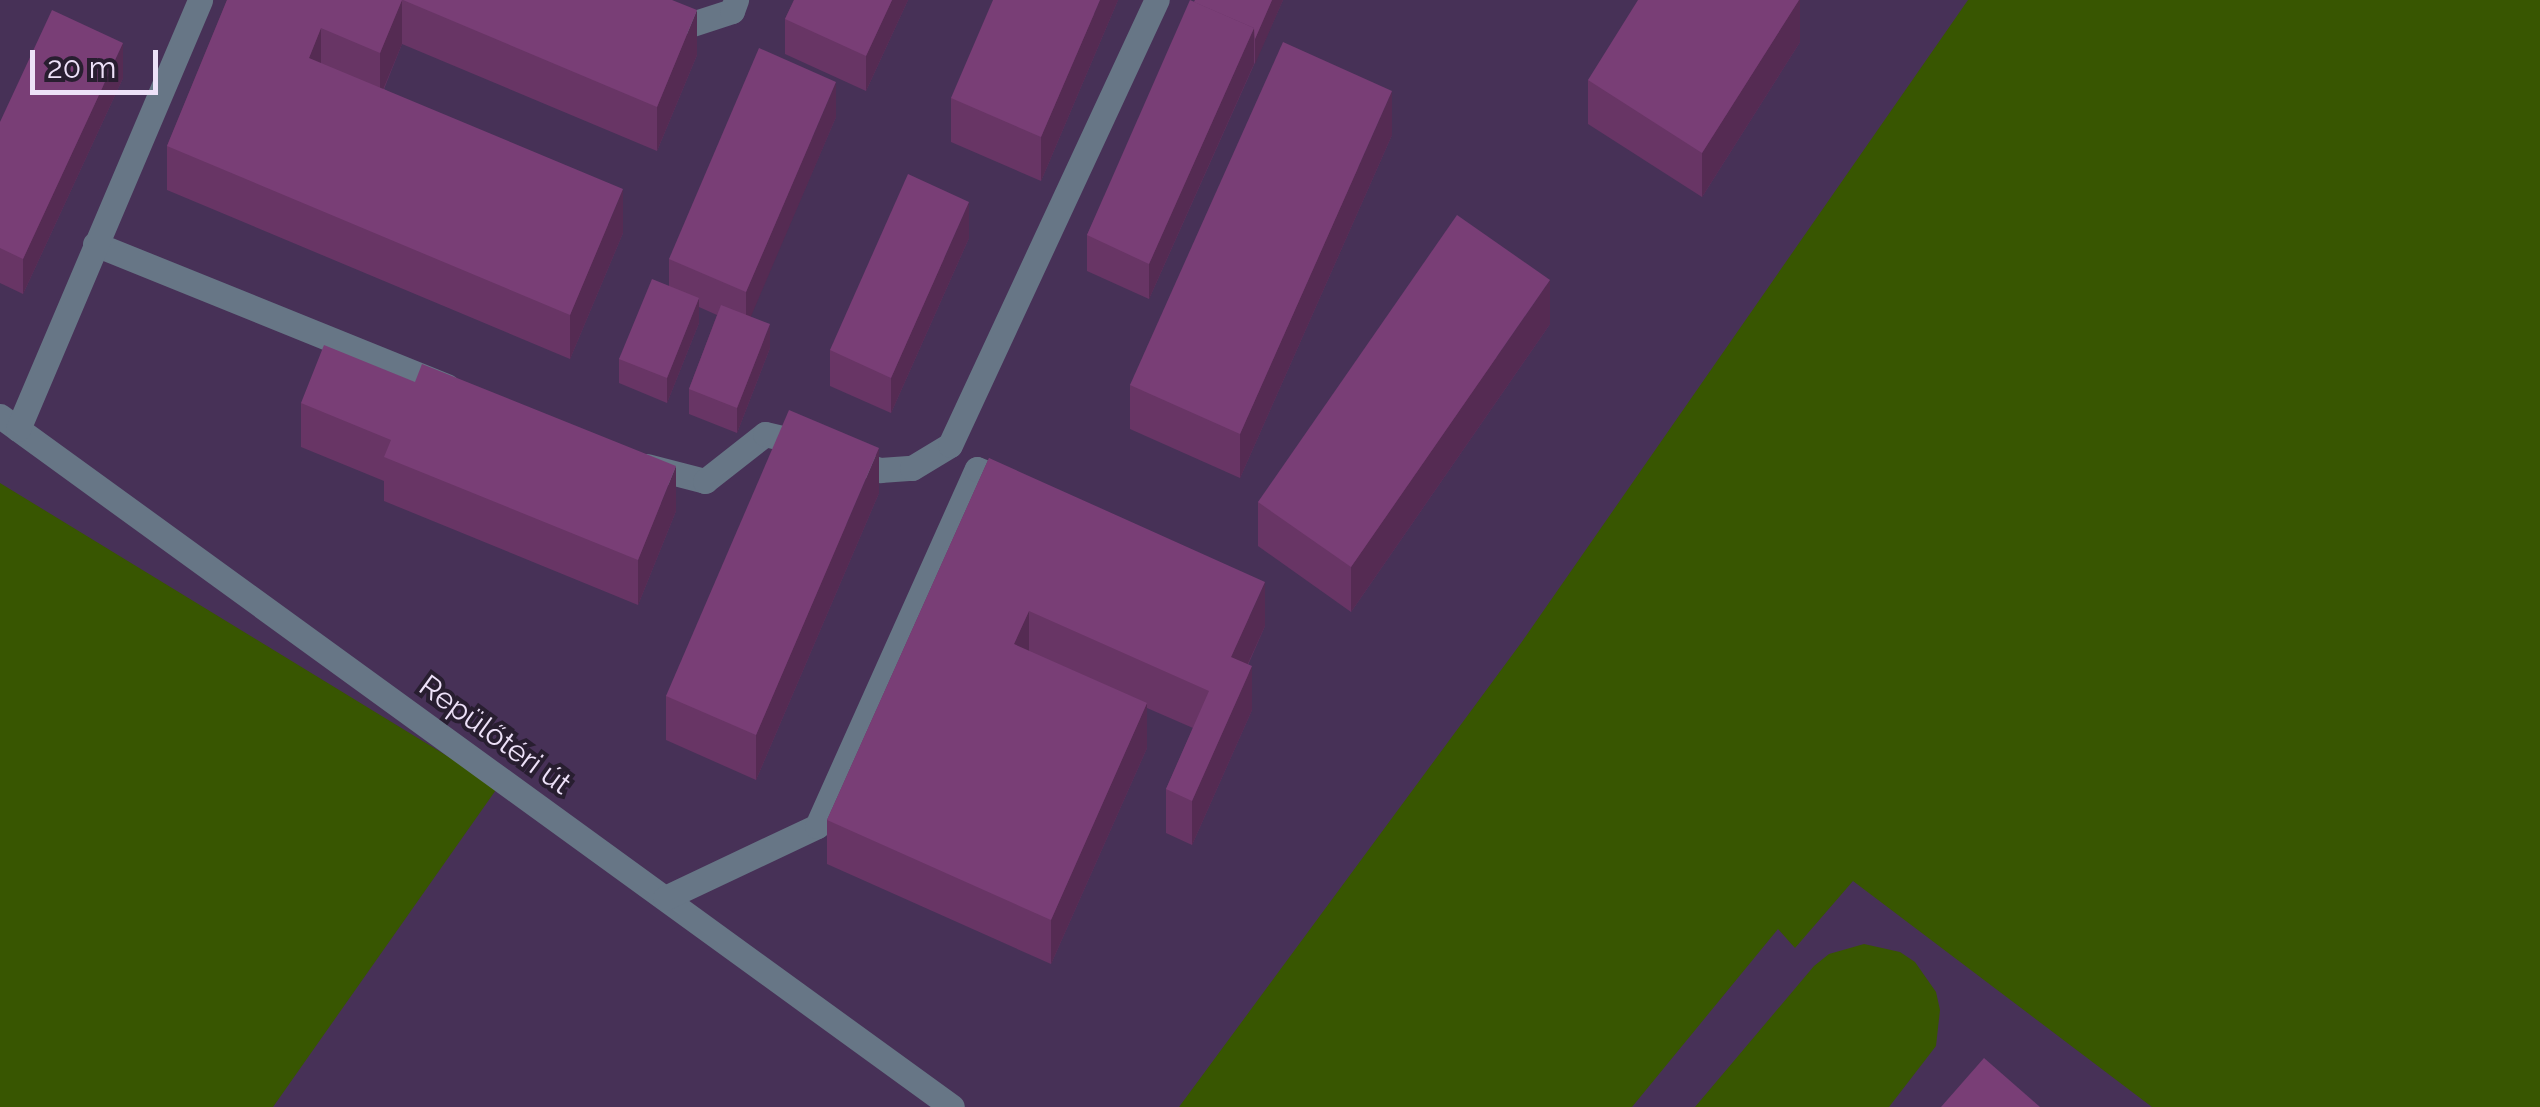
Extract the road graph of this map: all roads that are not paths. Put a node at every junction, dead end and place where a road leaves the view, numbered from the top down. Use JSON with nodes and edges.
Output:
{"nodes":[{"id":1,"x":200,"y":0,"type":"edge"},
{"id":2,"x":615,"y":0,"type":"edge"},
{"id":3,"x":736,"y":0,"type":"edge"},
{"id":4,"x":1157,"y":0,"type":"edge"},
{"id":5,"x":96,"y":244,"type":"junction"},
{"id":6,"x":464,"y":392,"type":"edge"},
{"id":7,"x":9,"y":423,"type":"edge"},
{"id":8,"x":629,"y":459,"type":"edge"},
{"id":9,"x":1032,"y":490,"type":"edge"},
{"id":10,"x":665,"y":898,"type":"junction"},
{"id":11,"x":952,"y":1107,"type":"edge"}],
"edges":[{"from":1,"to":5,"type":"street"},
{"from":2,"to":3,"type":"street"},
{"from":4,"to":8,"type":"street"},
{"from":5,"to":6,"type":"street"},
{"from":5,"to":7,"type":"street"},
{"from":7,"to":10,"type":"street","name":"Repülőtéri út"},
{"from":9,"to":10,"type":"street"},
{"from":10,"to":11,"type":"street","name":"Repülőtéri út"}]}
